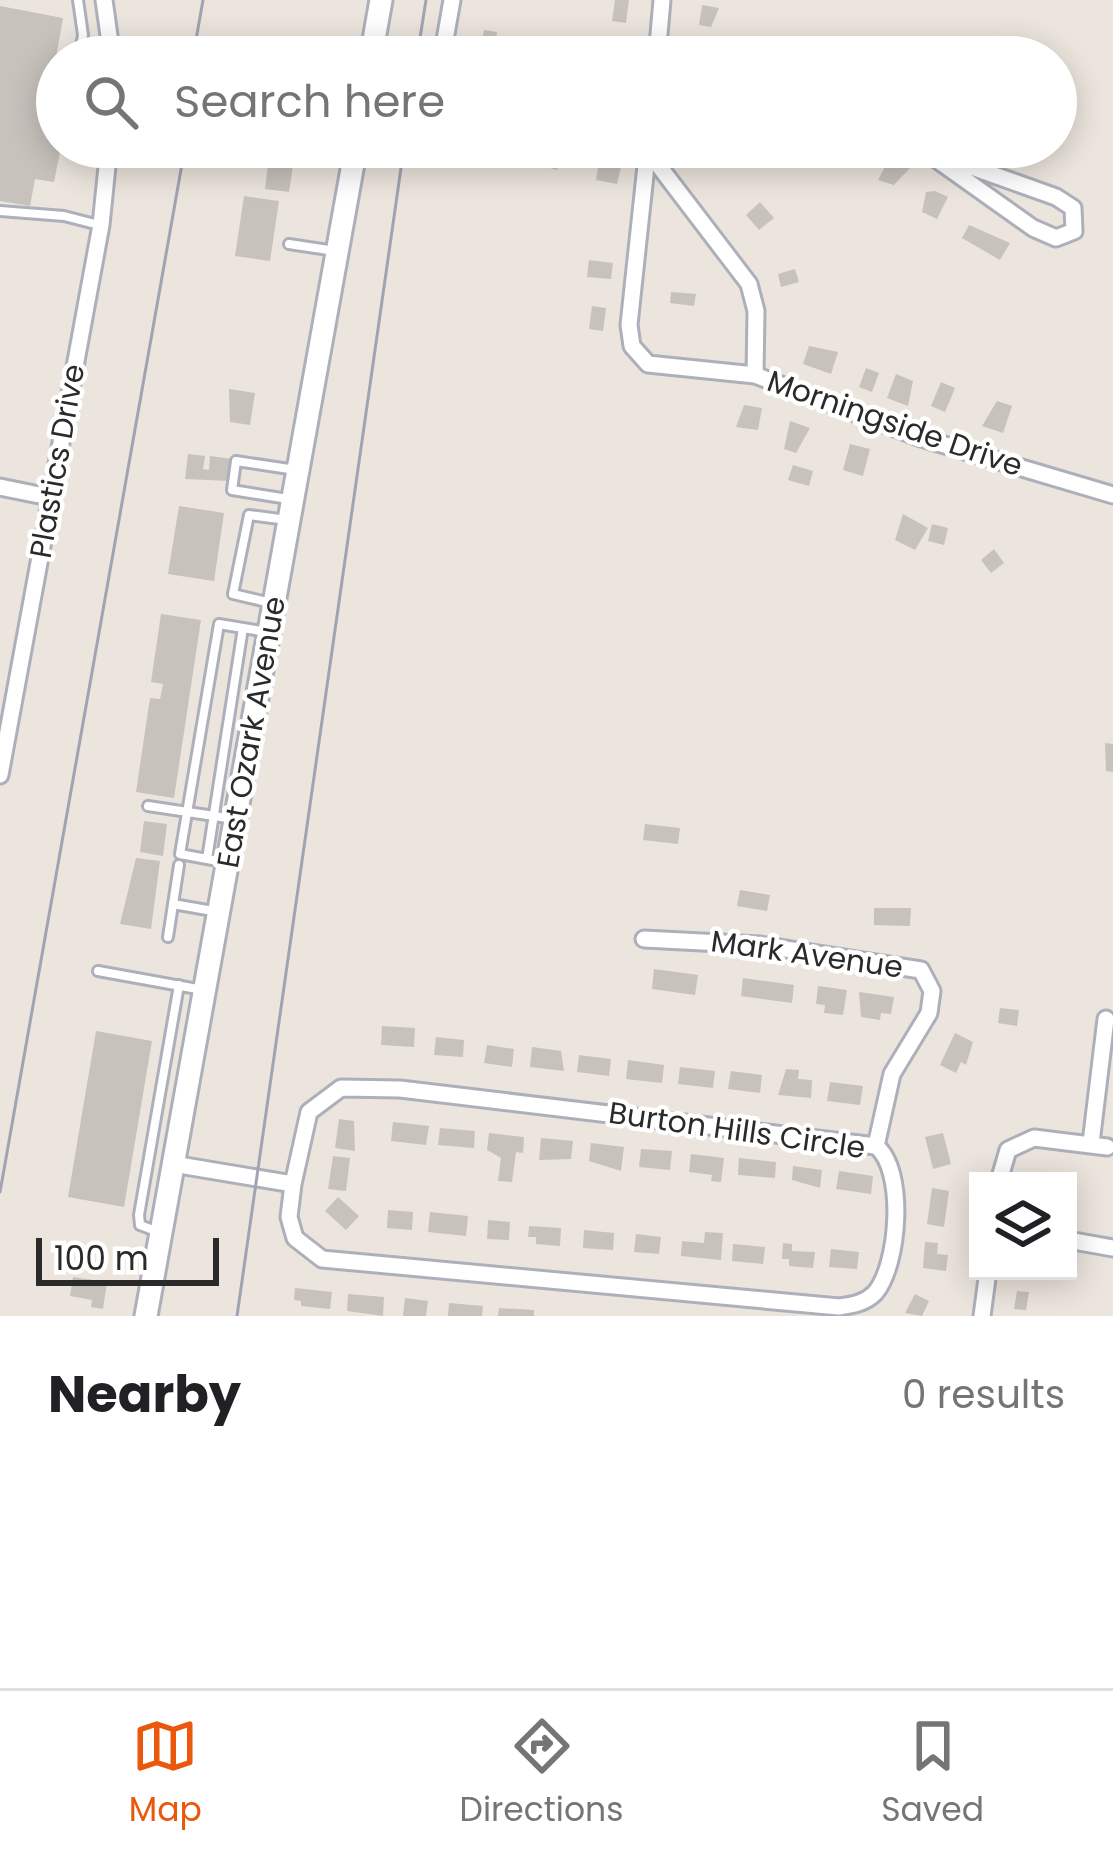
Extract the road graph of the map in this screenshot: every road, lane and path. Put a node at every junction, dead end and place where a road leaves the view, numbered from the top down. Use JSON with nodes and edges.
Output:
{"nodes":[{"id":1,"x":78,"y":0,"type":"edge"},
{"id":2,"x":104,"y":0,"type":"edge"},
{"id":3,"x":382,"y":0,"type":"edge"},
{"id":4,"x":452,"y":0,"type":"edge"},
{"id":5,"x":662,"y":0,"type":"edge"},
{"id":6,"x":83,"y":36,"type":"edge"},
{"id":7,"x":109,"y":36,"type":"edge"},
{"id":8,"x":375,"y":36,"type":"edge"},
{"id":9,"x":446,"y":36,"type":"edge"},
{"id":10,"x":659,"y":36,"type":"edge"},
{"id":11,"x":107,"y":168,"type":"edge"},
{"id":12,"x":352,"y":168,"type":"edge"},
{"id":13,"x":645,"y":168,"type":"edge"},
{"id":14,"x":662,"y":168,"type":"edge"},
{"id":15,"x":950,"y":168,"type":"edge"},
{"id":16,"x":977,"y":168,"type":"edge"},
{"id":17,"x":0,"y":211,"type":"edge"},
{"id":18,"x":100,"y":225,"type":"junction"},
{"id":19,"x":289,"y":244,"type":"dead end"},
{"id":20,"x":337,"y":252,"type":"junction"},
{"id":21,"x":755,"y":375,"type":"junction"},
{"id":22,"x":297,"y":470,"type":"junction"},
{"id":23,"x":0,"y":488,"type":"edge"},
{"id":24,"x":1113,"y":495,"type":"edge"},
{"id":25,"x":49,"y":497,"type":"junction"},
{"id":26,"x":290,"y":510,"type":"junction"},
{"id":27,"x":274,"y":604,"type":"junction"},
{"id":28,"x":243,"y":628,"type":"junction"},
{"id":29,"x":269,"y":632,"type":"junction"},
{"id":30,"x":236,"y":682,"type":"junction"},
{"id":31,"x":260,"y":684,"type":"junction"},
{"id":32,"x":7,"y":697,"type":"edge"},
{"id":33,"x":241,"y":723,"type":"junction"},
{"id":34,"x":3,"y":744,"type":"edge"},
{"id":35,"x":0,"y":775,"type":"edge"},
{"id":36,"x":216,"y":790,"type":"junction"},
{"id":37,"x":240,"y":794,"type":"junction"},
{"id":38,"x":148,"y":806,"type":"dead end"},
{"id":39,"x":186,"y":810,"type":"junction"},
{"id":40,"x":212,"y":814,"type":"junction"},
{"id":41,"x":235,"y":819,"type":"junction"},
{"id":42,"x":217,"y":861,"type":"junction"},
{"id":43,"x":179,"y":865,"type":"dead end"},
{"id":44,"x":173,"y":904,"type":"junction"},
{"id":45,"x":218,"y":912,"type":"junction"},
{"id":46,"x":168,"y":937,"type":"dead end"},
{"id":47,"x":644,"y":939,"type":"dead end"},
{"id":48,"x":98,"y":971,"type":"dead end"},
{"id":49,"x":179,"y":985,"type":"junction"},
{"id":50,"x":205,"y":990,"type":"junction"},
{"id":51,"x":1106,"y":1019,"type":"dead end"},
{"id":52,"x":165,"y":1066,"type":"junction"},
{"id":53,"x":190,"y":1072,"type":"junction"},
{"id":54,"x":876,"y":1146,"type":"junction"},
{"id":55,"x":173,"y":1164,"type":"junction"},
{"id":56,"x":1001,"y":1172,"type":"edge"},
{"id":57,"x":293,"y":1184,"type":"junction"},
{"id":58,"x":161,"y":1232,"type":"junction"},
{"id":59,"x":1077,"y":1242,"type":"edge"},
{"id":60,"x":1113,"y":1248,"type":"edge"},
{"id":61,"x":987,"y":1280,"type":"edge"},
{"id":62,"x":146,"y":1316,"type":"edge"},
{"id":63,"x":982,"y":1316,"type":"edge"}],
"edges":[{"from":1,"to":6,"type":"lane"},
{"from":2,"to":7,"type":"street"},
{"from":3,"to":8,"type":"main road"},
{"from":4,"to":9,"type":"street"},
{"from":5,"to":10,"type":"street"},
{"from":11,"to":18,"type":"street","name":"Plastics Drive"},
{"from":12,"to":20,"type":"main road","name":"East Ozark Avenue"},
{"from":13,"to":21,"type":"street","name":"Morningside Drive"},
{"from":14,"to":21,"type":"street"},
{"from":15,"to":16,"type":"street"},
{"from":17,"to":18,"type":"lane"},
{"from":18,"to":25,"type":"street","name":"Plastics Drive"},
{"from":19,"to":20,"type":"lane"},
{"from":20,"to":22,"type":"main road","name":"East Ozark Avenue"},
{"from":21,"to":24,"type":"street","name":"Morningside Drive"},
{"from":22,"to":26,"type":"main road","name":"East Ozark Avenue"},
{"from":22,"to":26,"type":"lane"},
{"from":23,"to":25,"type":"street"},
{"from":25,"to":32,"type":"street","name":"Plastics Drive"},
{"from":26,"to":27,"type":"main road","name":"East Ozark Avenue"},
{"from":26,"to":27,"type":"lane"},
{"from":27,"to":29,"type":"main road","name":"East Ozark Avenue"},
{"from":28,"to":29,"type":"lane"},
{"from":28,"to":30,"type":"lane"},
{"from":28,"to":39,"type":"lane"},
{"from":29,"to":31,"type":"main road","name":"East Ozark Avenue"},
{"from":30,"to":31,"type":"lane"},
{"from":30,"to":33,"type":"lane"},
{"from":31,"to":33,"type":"main road","name":"East Ozark Avenue"},
{"from":32,"to":34,"type":"street","name":"Plastics Drive"},
{"from":33,"to":36,"type":"lane"},
{"from":33,"to":37,"type":"main road","name":"East Ozark Avenue"},
{"from":34,"to":35,"type":"street","name":"Plastics Drive"},
{"from":36,"to":37,"type":"lane"},
{"from":36,"to":40,"type":"lane"},
{"from":37,"to":41,"type":"main road","name":"East Ozark Avenue"},
{"from":38,"to":39,"type":"lane"},
{"from":39,"to":40,"type":"lane"},
{"from":39,"to":42,"type":"lane"},
{"from":40,"to":41,"type":"lane"},
{"from":40,"to":42,"type":"lane"},
{"from":41,"to":42,"type":"main road","name":"East Ozark Avenue"},
{"from":42,"to":45,"type":"main road","name":"East Ozark Avenue"},
{"from":43,"to":44,"type":"lane"},
{"from":44,"to":45,"type":"lane"},
{"from":44,"to":46,"type":"lane"},
{"from":45,"to":50,"type":"main road","name":"East Ozark Avenue"},
{"from":47,"to":54,"type":"street","name":"Mark Avenue"},
{"from":48,"to":49,"type":"lane"},
{"from":49,"to":50,"type":"lane"},
{"from":49,"to":52,"type":"lane"},
{"from":50,"to":53,"type":"main road","name":"East Ozark Avenue"},
{"from":51,"to":56,"type":"street"},
{"from":52,"to":53,"type":"lane"},
{"from":52,"to":58,"type":"lane"},
{"from":53,"to":55,"type":"main road","name":"East Ozark Avenue"},
{"from":54,"to":57,"type":"street","name":"Burton Hills Circle"},
{"from":54,"to":57,"type":"street","name":"Burton Hills Circle"},
{"from":55,"to":57,"type":"street"},
{"from":55,"to":58,"type":"main road","name":"East Ozark Avenue"},
{"from":58,"to":62,"type":"main road","name":"East Ozark Avenue"},
{"from":59,"to":60,"type":"street"},
{"from":61,"to":63,"type":"street"}]}
